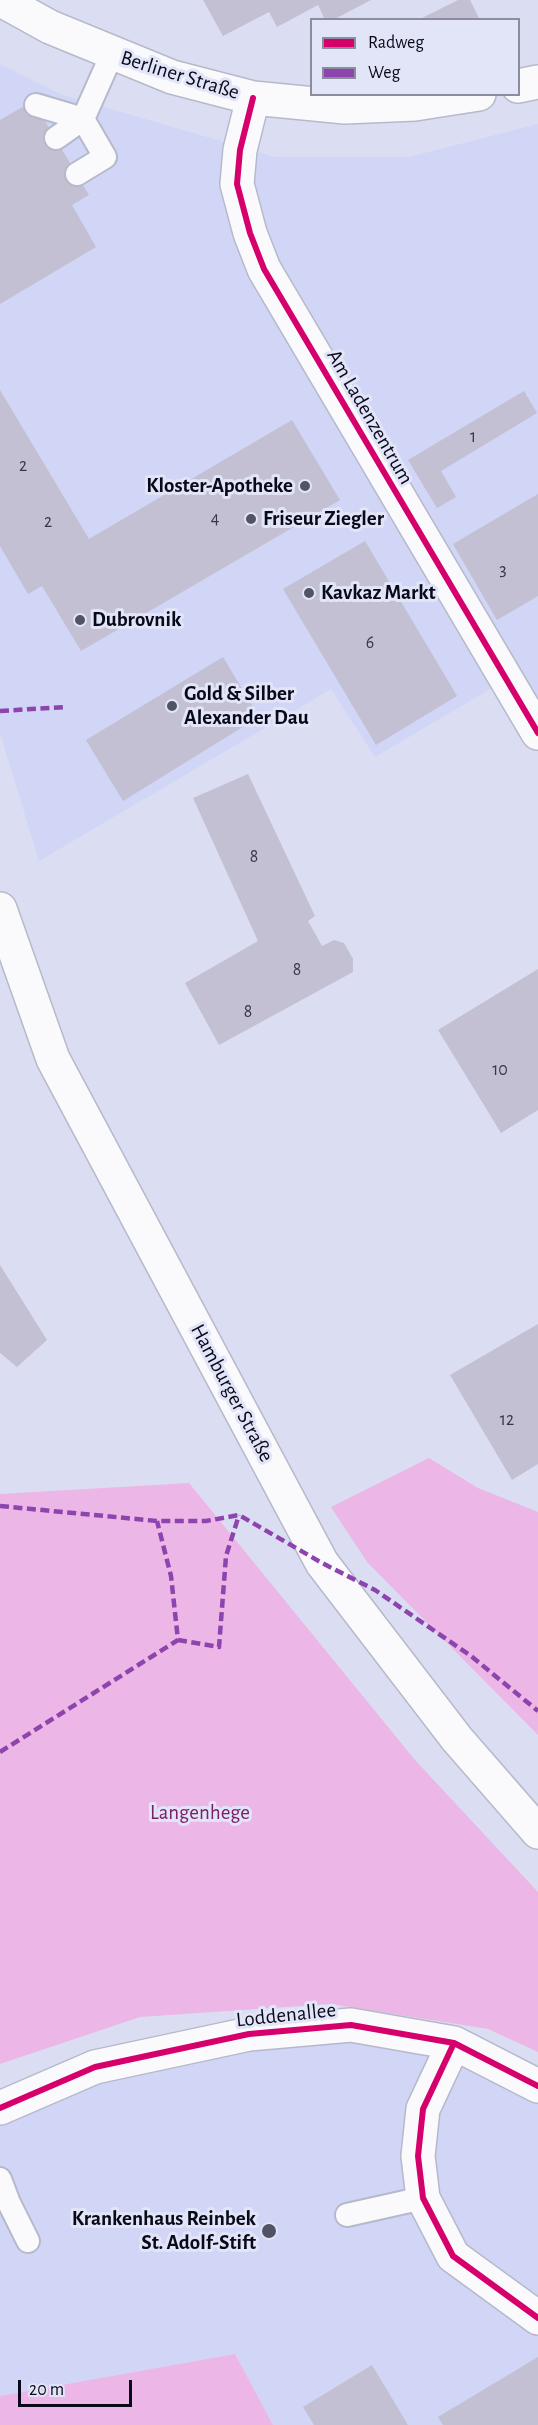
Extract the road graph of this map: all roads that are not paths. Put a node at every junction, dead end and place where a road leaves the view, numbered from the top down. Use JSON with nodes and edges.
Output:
{"nodes":[{"id":1,"x":1,"y":0,"type":"edge"},
{"id":2,"x":112,"y":54,"type":"junction"},
{"id":3,"x":538,"y":81,"type":"edge"},
{"id":4,"x":520,"y":86,"type":"edge"},
{"id":5,"x":466,"y":96,"type":"edge"},
{"id":6,"x":253,"y":98,"type":"junction"},
{"id":7,"x":36,"y":105,"type":"dead end"},
{"id":8,"x":83,"y":119,"type":"junction"},
{"id":9,"x":56,"y":138,"type":"dead end"},
{"id":10,"x":77,"y":174,"type":"dead end"},
{"id":11,"x":538,"y":733,"type":"edge"},
{"id":12,"x":0,"y":909,"type":"edge"},
{"id":13,"x":538,"y":1832,"type":"edge"},
{"id":14,"x":454,"y":2043,"type":"junction"},
{"id":15,"x":538,"y":2086,"type":"edge"},
{"id":16,"x":0,"y":2108,"type":"edge"},
{"id":17,"x":0,"y":2179,"type":"edge"},
{"id":18,"x":423,"y":2198,"type":"junction"},
{"id":19,"x":347,"y":2215,"type":"dead end"},
{"id":20,"x":28,"y":2241,"type":"dead end"},
{"id":21,"x":538,"y":2318,"type":"edge"}],
"edges":[{"from":1,"to":2,"type":"street","name":"Berliner Straße"},
{"from":2,"to":6,"type":"street","name":"Berliner Straße"},
{"from":2,"to":8,"type":"lane"},
{"from":3,"to":4,"type":"street"},
{"from":5,"to":6,"type":"street","name":"Berliner Straße"},
{"from":6,"to":11,"type":"street","name":"Am Ladenzentrum"},
{"from":7,"to":8,"type":"lane"},
{"from":8,"to":9,"type":"lane"},
{"from":8,"to":10,"type":"lane"},
{"from":12,"to":13,"type":"street","name":"Hamburger Straße"},
{"from":14,"to":15,"type":"street","name":"Loddenallee"},
{"from":14,"to":16,"type":"street","name":"Loddenallee"},
{"from":14,"to":18,"type":"street"},
{"from":17,"to":20,"type":"lane"},
{"from":18,"to":19,"type":"lane"},
{"from":18,"to":21,"type":"street"}]}
